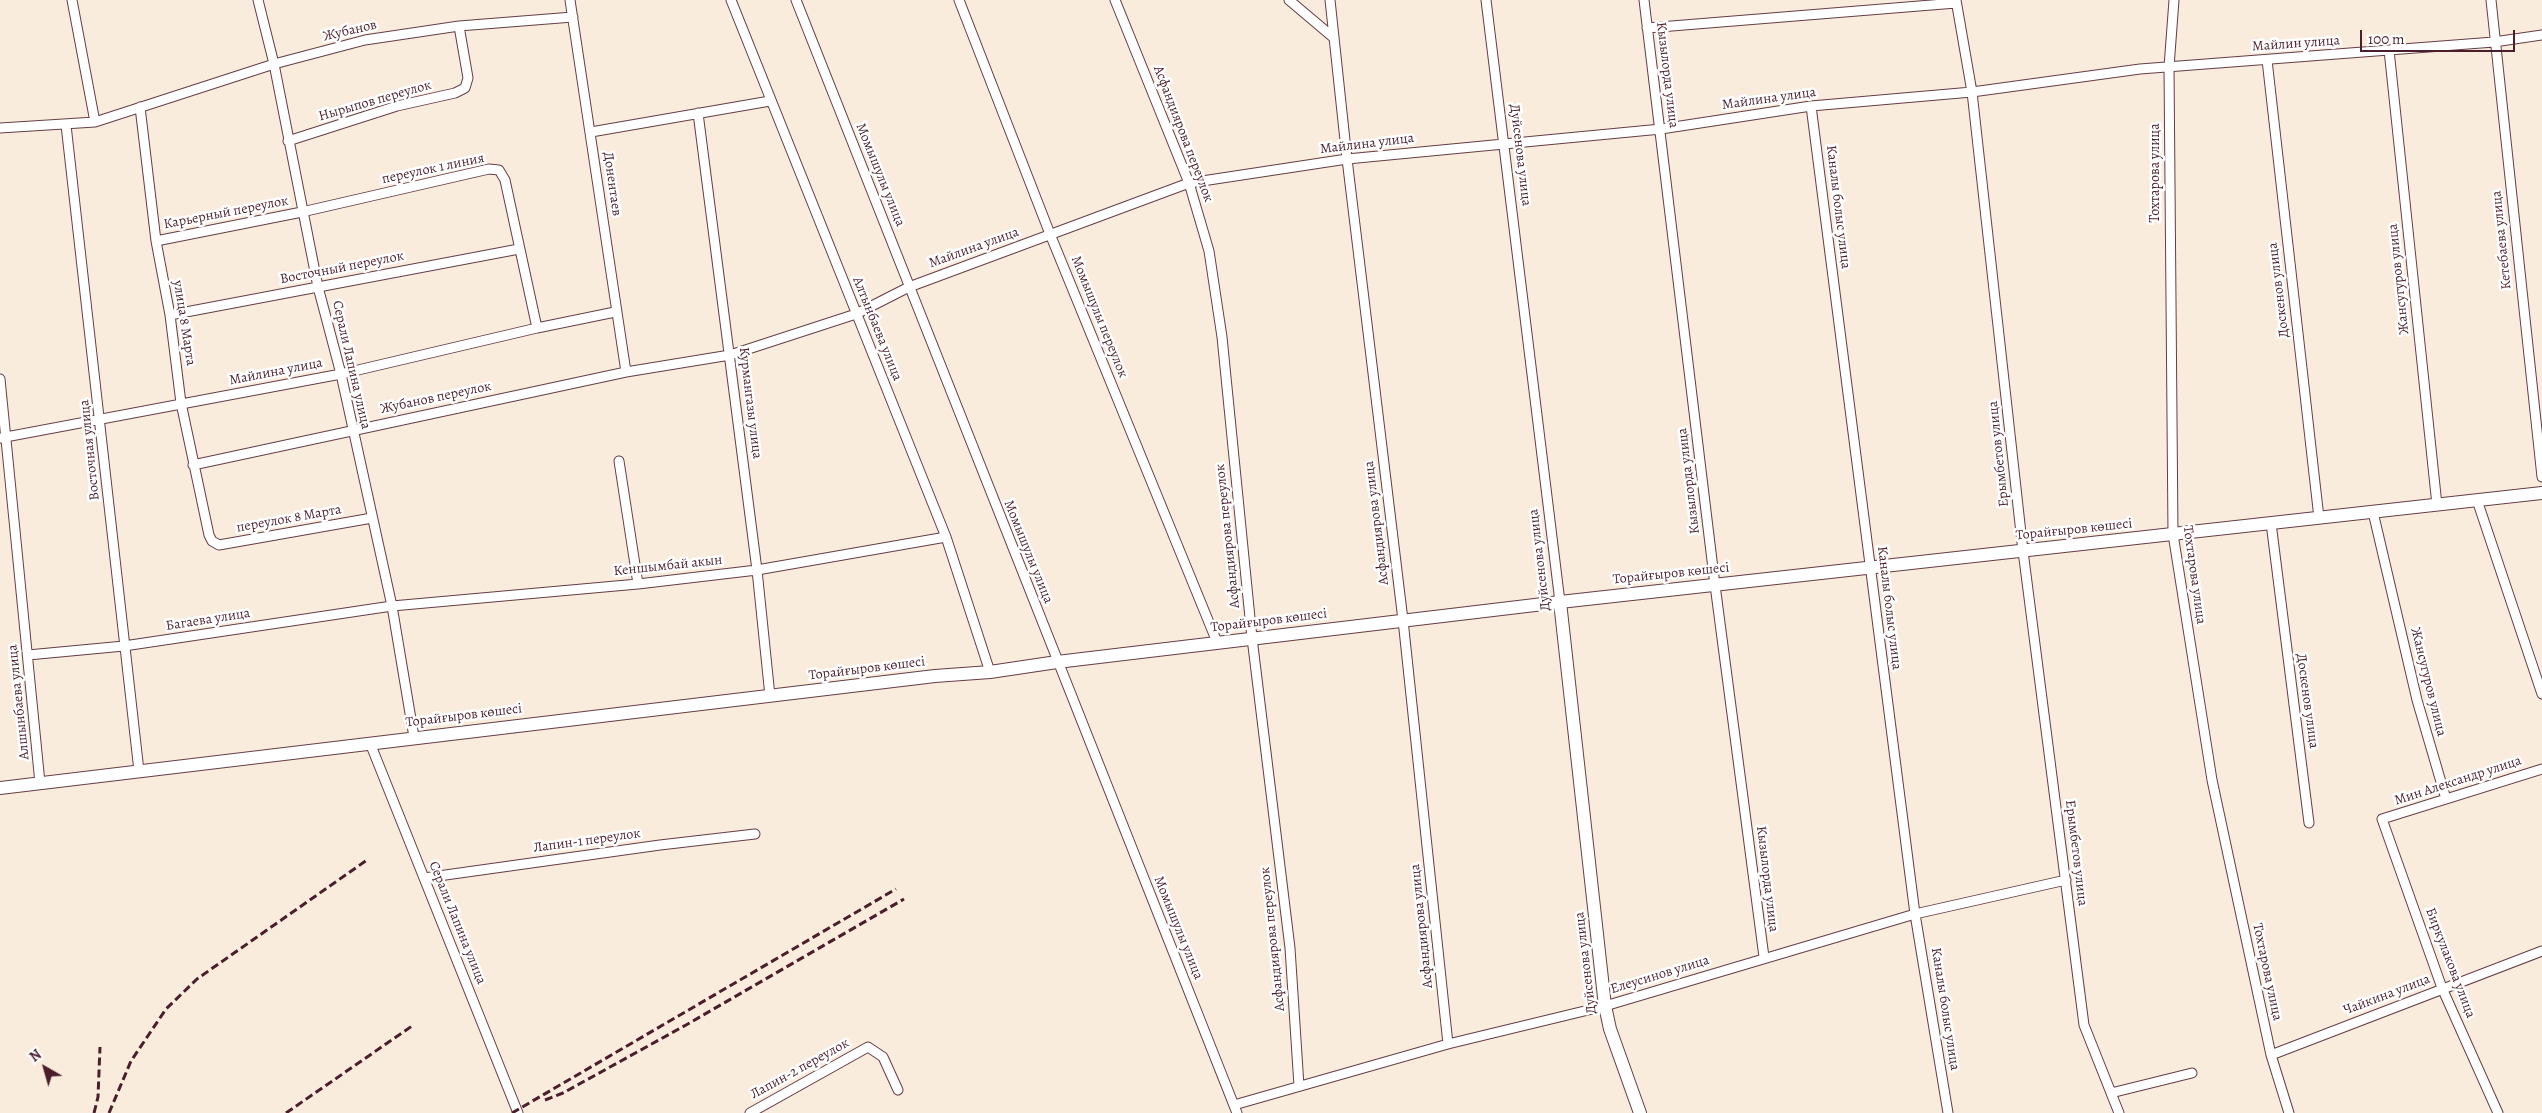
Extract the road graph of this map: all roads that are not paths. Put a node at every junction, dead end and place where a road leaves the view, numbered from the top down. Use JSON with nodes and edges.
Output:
{"nodes":[{"id":1,"x":72,"y":0,"type":"edge"},
{"id":2,"x":258,"y":0,"type":"edge"},
{"id":3,"x":570,"y":0,"type":"edge"},
{"id":4,"x":731,"y":0,"type":"edge"},
{"id":5,"x":796,"y":0,"type":"edge"},
{"id":6,"x":959,"y":0,"type":"edge"},
{"id":7,"x":1115,"y":0,"type":"edge"},
{"id":8,"x":1289,"y":0,"type":"edge"},
{"id":9,"x":1330,"y":0,"type":"edge"},
{"id":10,"x":1486,"y":0,"type":"edge"},
{"id":11,"x":1644,"y":0,"type":"edge"},
{"id":12,"x":2174,"y":0,"type":"edge"},
{"id":13,"x":2491,"y":0,"type":"edge"},
{"id":14,"x":1956,"y":2,"type":"edge"},
{"id":15,"x":573,"y":17,"type":"junction"},
{"id":16,"x":459,"y":26,"type":"junction"},
{"id":17,"x":1648,"y":28,"type":"junction"},
{"id":18,"x":2542,"y":35,"type":"edge"},
{"id":19,"x":1334,"y":38,"type":"junction"},
{"id":20,"x":2494,"y":42,"type":"junction"},
{"id":21,"x":2389,"y":50,"type":"junction"},
{"id":22,"x":2267,"y":60,"type":"junction"},
{"id":23,"x":274,"y":64,"type":"junction"},
{"id":24,"x":2169,"y":67,"type":"junction"},
{"id":25,"x":2140,"y":70,"type":"joint"},
{"id":26,"x":1972,"y":92,"type":"junction"},
{"id":27,"x":770,"y":101,"type":"junction"},
{"id":28,"x":1811,"y":106,"type":"junction"},
{"id":29,"x":140,"y":107,"type":"junction"},
{"id":30,"x":698,"y":113,"type":"junction"},
{"id":31,"x":95,"y":122,"type":"junction"},
{"id":32,"x":66,"y":125,"type":"junction"},
{"id":33,"x":0,"y":128,"type":"edge"},
{"id":34,"x":1661,"y":129,"type":"junction"},
{"id":35,"x":591,"y":132,"type":"junction"},
{"id":36,"x":288,"y":141,"type":"junction"},
{"id":37,"x":1504,"y":142,"type":"junction"},
{"id":38,"x":1347,"y":159,"type":"junction"},
{"id":39,"x":1189,"y":183,"type":"junction"},
{"id":40,"x":302,"y":212,"type":"junction"},
{"id":41,"x":1050,"y":234,"type":"junction"},
{"id":42,"x":156,"y":241,"type":"junction"},
{"id":43,"x":520,"y":249,"type":"junction"},
{"id":44,"x":318,"y":286,"type":"junction"},
{"id":45,"x":909,"y":286,"type":"junction"},
{"id":46,"x":615,"y":312,"type":"junction"},
{"id":47,"x":856,"y":314,"type":"junction"},
{"id":48,"x":170,"y":315,"type":"junction"},
{"id":49,"x":537,"y":328,"type":"junction"},
{"id":50,"x":730,"y":355,"type":"junction"},
{"id":51,"x":626,"y":372,"type":"junction"},
{"id":52,"x":341,"y":374,"type":"junction"},
{"id":53,"x":0,"y":379,"type":"edge"},
{"id":54,"x":181,"y":404,"type":"junction"},
{"id":55,"x":100,"y":418,"type":"junction"},
{"id":56,"x":353,"y":430,"type":"junction"},
{"id":57,"x":3,"y":438,"type":"edge"},
{"id":58,"x":619,"y":461,"type":"dead end"},
{"id":59,"x":193,"y":464,"type":"junction"},
{"id":60,"x":2542,"y":478,"type":"edge"},
{"id":61,"x":2542,"y":493,"type":"edge"},
{"id":62,"x":2477,"y":500,"type":"junction"},
{"id":63,"x":2437,"y":505,"type":"junction"},
{"id":64,"x":2373,"y":512,"type":"junction"},
{"id":65,"x":372,"y":518,"type":"junction"},
{"id":66,"x":2319,"y":518,"type":"junction"},
{"id":67,"x":2271,"y":523,"type":"junction"},
{"id":68,"x":2173,"y":534,"type":"junction"},
{"id":69,"x":946,"y":537,"type":"junction"},
{"id":70,"x":212,"y":541,"type":"joint"},
{"id":71,"x":2024,"y":551,"type":"junction"},
{"id":72,"x":1870,"y":568,"type":"junction"},
{"id":73,"x":757,"y":570,"type":"junction"},
{"id":74,"x":638,"y":584,"type":"junction"},
{"id":75,"x":1715,"y":585,"type":"junction"},
{"id":76,"x":1560,"y":602,"type":"junction"},
{"id":77,"x":392,"y":606,"type":"junction"},
{"id":78,"x":1403,"y":620,"type":"junction"},
{"id":79,"x":1252,"y":638,"type":"junction"},
{"id":80,"x":1217,"y":642,"type":"junction"},
{"id":81,"x":124,"y":646,"type":"junction"},
{"id":82,"x":28,"y":655,"type":"junction"},
{"id":83,"x":1057,"y":662,"type":"junction"},
{"id":84,"x":990,"y":672,"type":"junction"},
{"id":85,"x":2542,"y":692,"type":"edge"},
{"id":86,"x":770,"y":696,"type":"junction"},
{"id":87,"x":414,"y":737,"type":"junction"},
{"id":88,"x":370,"y":743,"type":"junction"},
{"id":89,"x":2542,"y":769,"type":"edge"},
{"id":90,"x":139,"y":771,"type":"junction"},
{"id":91,"x":40,"y":783,"type":"junction"},
{"id":92,"x":0,"y":788,"type":"edge"},
{"id":93,"x":2446,"y":799,"type":"junction"},
{"id":94,"x":2382,"y":819,"type":"joint"},
{"id":95,"x":2309,"y":823,"type":"dead end"},
{"id":96,"x":754,"y":834,"type":"dead end"},
{"id":97,"x":424,"y":878,"type":"junction"},
{"id":98,"x":2066,"y":880,"type":"junction"},
{"id":99,"x":1915,"y":914,"type":"junction"},
{"id":100,"x":2542,"y":951,"type":"edge"},
{"id":101,"x":1764,"y":958,"type":"junction"},
{"id":102,"x":2442,"y":988,"type":"junction"},
{"id":103,"x":1605,"y":1006,"type":"junction"},
{"id":104,"x":1448,"y":1044,"type":"junction"},
{"id":105,"x":2271,"y":1055,"type":"junction"},
{"id":106,"x":2192,"y":1073,"type":"dead end"},
{"id":107,"x":1299,"y":1086,"type":"junction"},
{"id":108,"x":898,"y":1090,"type":"dead end"},
{"id":109,"x":2111,"y":1093,"type":"junction"},
{"id":110,"x":1235,"y":1109,"type":"edge"},
{"id":111,"x":518,"y":1113,"type":"edge"},
{"id":112,"x":750,"y":1113,"type":"edge"},
{"id":113,"x":1640,"y":1113,"type":"edge"},
{"id":114,"x":1948,"y":1113,"type":"edge"},
{"id":115,"x":2119,"y":1113,"type":"edge"},
{"id":116,"x":2289,"y":1113,"type":"edge"},
{"id":117,"x":2498,"y":1113,"type":"edge"}],
"edges":[{"from":1,"to":31,"type":"street"},
{"from":2,"to":23,"type":"street","name":"Серали Лапина улица"},
{"from":3,"to":15,"type":"street","name":"Донентаев"},
{"from":4,"to":27,"type":"street","name":"Алтынбаева улица"},
{"from":5,"to":45,"type":"street","name":"Момышулы улица"},
{"from":6,"to":41,"type":"street","name":"Момышулы переулок"},
{"from":7,"to":39,"type":"street","name":"Асфандиярова переулок"},
{"from":8,"to":19,"type":"street"},
{"from":9,"to":19,"type":"street","name":"Асфандиярова улица"},
{"from":10,"to":37,"type":"street","name":"Дуйсенова улица"},
{"from":11,"to":17,"type":"street","name":"Кызылорда улица"},
{"from":12,"to":24,"type":"street","name":"Тохтарова улица"},
{"from":13,"to":20,"type":"street","name":"Кетебаева улица"},
{"from":14,"to":17,"type":"street"},
{"from":14,"to":26,"type":"street","name":"Ерымбетов улица"},
{"from":15,"to":16,"type":"street","name":"Жубанов"},
{"from":15,"to":35,"type":"street","name":"Донентаев"},
{"from":16,"to":23,"type":"street","name":"Жубанов"},
{"from":16,"to":36,"type":"street","name":"Нырыпов переулок"},
{"from":17,"to":34,"type":"street","name":"Кызылорда улица"},
{"from":18,"to":20,"type":"street","name":"Майлин улица"},
{"from":19,"to":38,"type":"street","name":"Асфандиярова улица"},
{"from":20,"to":21,"type":"street","name":"Майлин улица"},
{"from":20,"to":60,"type":"street","name":"Кетебаева улица"},
{"from":21,"to":22,"type":"street","name":"Майлин улица"},
{"from":21,"to":63,"type":"street","name":"Жансугуров улица"},
{"from":22,"to":24,"type":"street","name":"Майлин улица"},
{"from":22,"to":66,"type":"street","name":"Доскенов улица"},
{"from":23,"to":29,"type":"street","name":"Жубанов"},
{"from":23,"to":36,"type":"street","name":"Серали Лапина улица"},
{"from":24,"to":25,"type":"street","name":"Майлин улица"},
{"from":24,"to":68,"type":"street","name":"Тохтарова улица"},
{"from":25,"to":26,"type":"street","name":"Майлина улица"},
{"from":26,"to":28,"type":"street","name":"Майлина улица"},
{"from":26,"to":71,"type":"street","name":"Ерымбетов улица"},
{"from":27,"to":30,"type":"street"},
{"from":27,"to":47,"type":"street","name":"Алтынбаева улица"},
{"from":28,"to":34,"type":"street","name":"Майлина улица"},
{"from":28,"to":72,"type":"street","name":"Каналы болыс улица"},
{"from":29,"to":31,"type":"street","name":"Жубанов"},
{"from":29,"to":42,"type":"street","name":"улица 8 Марта"},
{"from":30,"to":35,"type":"street"},
{"from":30,"to":50,"type":"street","name":"Курмангазы улица"},
{"from":31,"to":32,"type":"street","name":"Жубанов"},
{"from":32,"to":33,"type":"street","name":"Жубанов"},
{"from":32,"to":55,"type":"street","name":"Восточная улица"},
{"from":34,"to":37,"type":"street","name":"Майлина улица"},
{"from":34,"to":75,"type":"street","name":"Кызылорда улица"},
{"from":35,"to":46,"type":"street","name":"Донентаев"},
{"from":36,"to":40,"type":"street","name":"Серали Лапина улица"},
{"from":37,"to":38,"type":"street","name":"Майлина улица"},
{"from":37,"to":76,"type":"street","name":"Дуйсенова улица"},
{"from":38,"to":39,"type":"street","name":"Майлина улица"},
{"from":38,"to":78,"type":"street","name":"Асфандиярова улица"},
{"from":39,"to":41,"type":"street","name":"Майлина улица"},
{"from":39,"to":79,"type":"street","name":"Асфандиярова переулок"},
{"from":40,"to":42,"type":"street","name":"Карьерный переулок"},
{"from":40,"to":43,"type":"street","name":"переулок 1 линия"},
{"from":40,"to":44,"type":"street","name":"Серали Лапина улица"},
{"from":41,"to":45,"type":"street","name":"Майлина улица"},
{"from":41,"to":80,"type":"street","name":"Момышулы переулок"},
{"from":42,"to":48,"type":"street","name":"улица 8 Марта"},
{"from":43,"to":44,"type":"street","name":"Восточный переулок"},
{"from":43,"to":49,"type":"street","name":"переулок 1 линия"},
{"from":44,"to":48,"type":"street","name":"Восточный переулок"},
{"from":44,"to":52,"type":"street","name":"Серали Лапина улица"},
{"from":45,"to":47,"type":"street","name":"Майлина улица"},
{"from":45,"to":83,"type":"street","name":"Момышулы улица"},
{"from":46,"to":49,"type":"street","name":"Майлина улица"},
{"from":46,"to":51,"type":"street","name":"Донентаев"},
{"from":47,"to":50,"type":"street","name":"Майлина улица"},
{"from":47,"to":69,"type":"street","name":"Алтынбаева улица"},
{"from":48,"to":54,"type":"street","name":"улица 8 Марта"},
{"from":49,"to":52,"type":"street","name":"Майлина улица"},
{"from":50,"to":51,"type":"street","name":"Майлина улица"},
{"from":50,"to":73,"type":"street","name":"Курмангазы улица"},
{"from":51,"to":56,"type":"street","name":"Жубанов переулок"},
{"from":52,"to":54,"type":"street","name":"Майлина улица"},
{"from":52,"to":56,"type":"street","name":"Серали Лапина улица"},
{"from":53,"to":57,"type":"street","name":"Алшынбаева улица"},
{"from":54,"to":55,"type":"street","name":"Майлина улица"},
{"from":54,"to":59,"type":"street","name":"улица 8 Марта"},
{"from":55,"to":57,"type":"street","name":"Майлина улица"},
{"from":55,"to":81,"type":"street","name":"Восточная улица"},
{"from":56,"to":59,"type":"street","name":"Жубанов переулок"},
{"from":56,"to":65,"type":"street","name":"Серали Лапина улица"},
{"from":57,"to":82,"type":"street","name":"Алшынбаева улица"},
{"from":58,"to":74,"type":"street"},
{"from":59,"to":70,"type":"street","name":"улица 8 Марта"},
{"from":61,"to":62,"type":"street","name":"Торайғыров көшесі"},
{"from":62,"to":63,"type":"street","name":"Торайғыров көшесі"},
{"from":62,"to":85,"type":"street"},
{"from":63,"to":64,"type":"street","name":"Торайғыров көшесі"},
{"from":64,"to":66,"type":"street","name":"Торайғыров көшесі"},
{"from":64,"to":93,"type":"street","name":"Жансугуров улица"},
{"from":65,"to":70,"type":"street","name":"переулок 8 Марта"},
{"from":65,"to":77,"type":"street","name":"Серали Лапина улица"},
{"from":66,"to":67,"type":"street","name":"Торайғыров көшесі"},
{"from":67,"to":68,"type":"street","name":"Торайғыров көшесі"},
{"from":67,"to":95,"type":"street","name":"Доскенов улица"},
{"from":68,"to":71,"type":"street","name":"Торайғыров көшесі"},
{"from":68,"to":105,"type":"street","name":"Тохтарова улица"},
{"from":69,"to":73,"type":"street","name":"Кеншымбай акын"},
{"from":69,"to":84,"type":"street","name":"Алтынбаева улица"},
{"from":71,"to":72,"type":"street","name":"Торайғыров көшесі"},
{"from":71,"to":98,"type":"street","name":"Ерымбетов улица"},
{"from":72,"to":75,"type":"street","name":"Торайғыров көшесі"},
{"from":72,"to":99,"type":"street","name":"Каналы болыс улица"},
{"from":73,"to":74,"type":"street","name":"Кеншымбай акын"},
{"from":73,"to":86,"type":"street","name":"Курмангазы улица"},
{"from":74,"to":77,"type":"street","name":"Кеншымбай акын"},
{"from":75,"to":76,"type":"street","name":"Торайғыров көшесі"},
{"from":75,"to":101,"type":"street","name":"Кызылорда улица"},
{"from":76,"to":78,"type":"street","name":"Торайғыров көшесі"},
{"from":76,"to":103,"type":"street","name":"Дуйсенова улица"},
{"from":77,"to":81,"type":"street","name":"Багаева улица"},
{"from":77,"to":87,"type":"street","name":"Серали Лапина улица"},
{"from":78,"to":79,"type":"street","name":"Торайғыров көшесі"},
{"from":78,"to":104,"type":"street","name":"Асфандиярова улица"},
{"from":79,"to":80,"type":"street","name":"Торайғыров көшесі"},
{"from":79,"to":107,"type":"street","name":"Асфандиярова переулок"},
{"from":80,"to":83,"type":"street","name":"Торайғыров көшесі"},
{"from":81,"to":82,"type":"street","name":"Багаева улица"},
{"from":81,"to":90,"type":"street","name":"Восточная улица"},
{"from":82,"to":91,"type":"street","name":"Алшынбаева улица"},
{"from":83,"to":84,"type":"street","name":"Торайғыров көшесі"},
{"from":83,"to":110,"type":"street","name":"Момышулы улица"},
{"from":84,"to":86,"type":"street","name":"Торайғыров көшесі"},
{"from":86,"to":87,"type":"street","name":"Торайғыров көшесі"},
{"from":87,"to":88,"type":"street","name":"Торайғыров көшесі"},
{"from":88,"to":90,"type":"street","name":"Торайғыров көшесі"},
{"from":88,"to":97,"type":"street","name":"Серали Лапина улица"},
{"from":89,"to":93,"type":"street","name":"Мин Александр улица"},
{"from":90,"to":91,"type":"street","name":"Торайғыров көшесі"},
{"from":91,"to":92,"type":"street","name":"Торайғыров көшесі"},
{"from":93,"to":94,"type":"street","name":"Мин Александр улица"},
{"from":94,"to":102,"type":"street","name":"Биркулакова улица"},
{"from":96,"to":97,"type":"street","name":"Лапин-1 переулок"},
{"from":97,"to":111,"type":"street","name":"Серали Лапина улица"},
{"from":98,"to":99,"type":"street","name":"Елеусинов улица"},
{"from":98,"to":109,"type":"street","name":"Ерымбетов улица"},
{"from":99,"to":101,"type":"street","name":"Елеусинов улица"},
{"from":99,"to":114,"type":"street","name":"Каналы болыс улица"},
{"from":100,"to":102,"type":"street","name":"Чайкина улица"},
{"from":101,"to":103,"type":"street","name":"Елеусинов улица"},
{"from":102,"to":105,"type":"street","name":"Чайкина улица"},
{"from":102,"to":117,"type":"street","name":"Биркулакова улица"},
{"from":103,"to":104,"type":"street","name":"Елеусинов улица"},
{"from":103,"to":113,"type":"street","name":"Дуйсенова улица"},
{"from":104,"to":107,"type":"street","name":"Елеусинов улица"},
{"from":105,"to":116,"type":"street","name":"Тохтарова улица"},
{"from":106,"to":109,"type":"street"},
{"from":107,"to":110,"type":"street","name":"Елеусинов улица"},
{"from":108,"to":112,"type":"street","name":"Лапин-2 переулок"},
{"from":109,"to":115,"type":"street","name":"Ерымбетов улица"}]}
